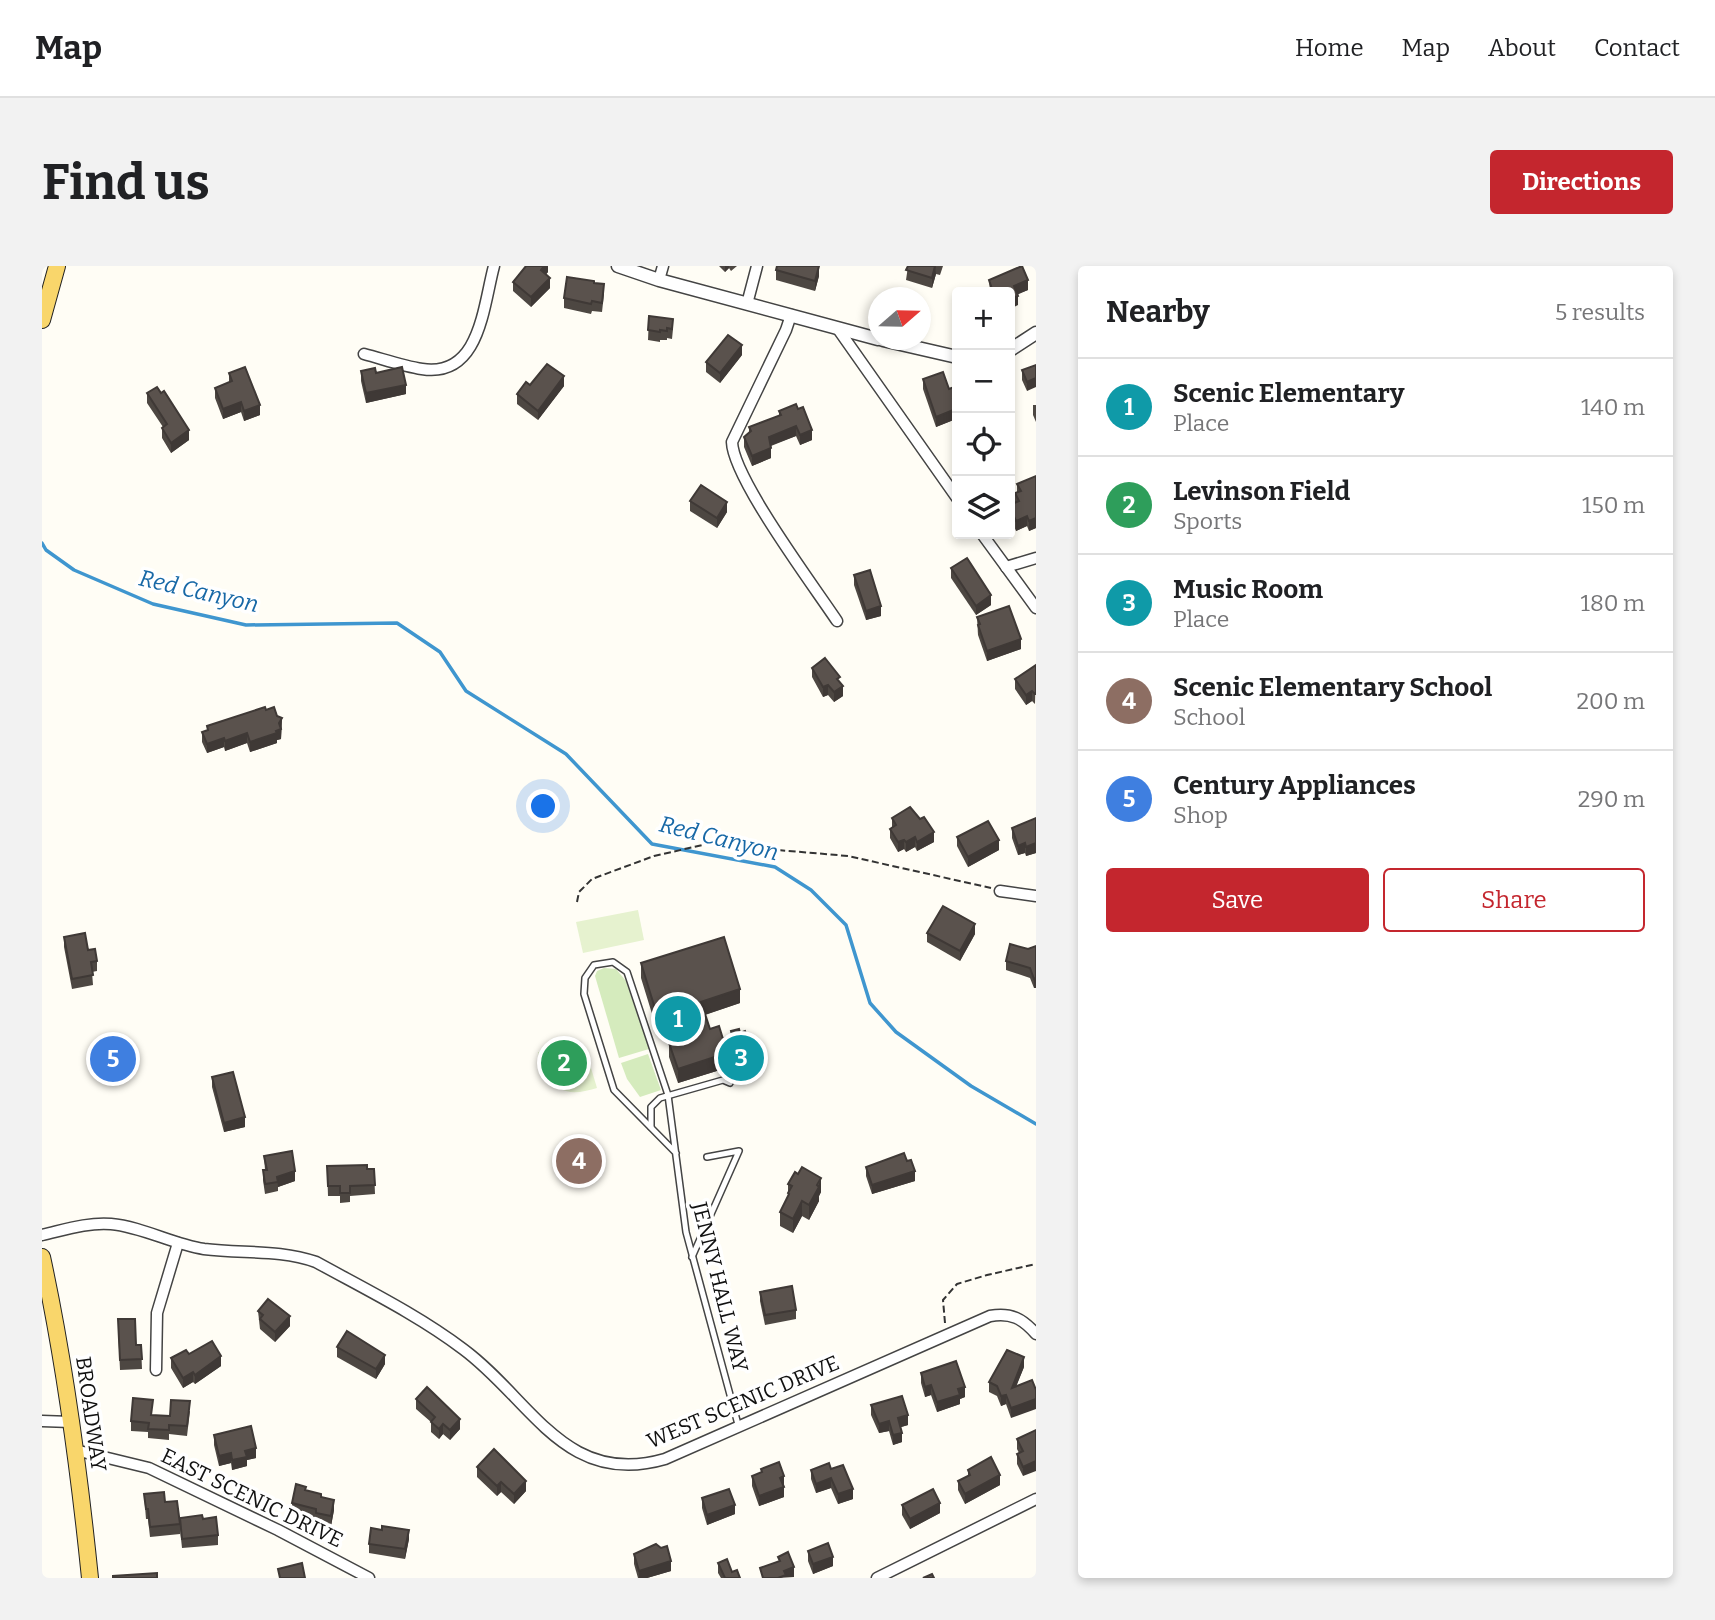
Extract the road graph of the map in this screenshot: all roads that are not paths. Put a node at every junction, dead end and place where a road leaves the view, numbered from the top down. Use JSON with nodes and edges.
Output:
{"nodes":[{"id":1,"x":57,"y":266,"type":"edge"},
{"id":2,"x":494,"y":266,"type":"edge"},
{"id":3,"x":618,"y":266,"type":"edge"},
{"id":4,"x":663,"y":266,"type":"edge"},
{"id":5,"x":757,"y":266,"type":"edge"},
{"id":6,"x":659,"y":280,"type":"junction"},
{"id":7,"x":747,"y":304,"type":"junction"},
{"id":8,"x":791,"y":316,"type":"junction"},
{"id":9,"x":42,"y":320,"type":"edge"},
{"id":10,"x":838,"y":329,"type":"junction"},
{"id":11,"x":1036,"y":333,"type":"edge"},
{"id":12,"x":868,"y":336,"type":"edge"},
{"id":13,"x":1015,"y":346,"type":"edge"},
{"id":14,"x":927,"y":350,"type":"edge"},
{"id":15,"x":364,"y":354,"type":"dead end"},
{"id":16,"x":952,"y":356,"type":"edge"},
{"id":17,"x":952,"y":491,"type":"edge"},
{"id":18,"x":986,"y":539,"type":"edge"},
{"id":19,"x":1036,"y":558,"type":"edge"},
{"id":20,"x":1006,"y":568,"type":"junction"},
{"id":21,"x":1036,"y":608,"type":"edge"},
{"id":22,"x":837,"y":621,"type":"dead end"},
{"id":23,"x":1000,"y":891,"type":"road end"},
{"id":24,"x":1036,"y":896,"type":"edge"},
{"id":25,"x":730,"y":1083,"type":"dead end"},
{"id":26,"x":668,"y":1095,"type":"junction"},
{"id":27,"x":652,"y":1130,"type":"junction"},
{"id":28,"x":676,"y":1153,"type":"junction"},
{"id":29,"x":707,"y":1157,"type":"dead end"},
{"id":30,"x":42,"y":1235,"type":"edge"},
{"id":31,"x":178,"y":1243,"type":"junction"},
{"id":32,"x":42,"y":1257,"type":"edge"},
{"id":33,"x":692,"y":1257,"type":"junction"},
{"id":34,"x":1036,"y":1334,"type":"edge"},
{"id":35,"x":156,"y":1370,"type":"dead end"},
{"id":36,"x":42,"y":1421,"type":"edge"},
{"id":37,"x":71,"y":1422,"type":"junction"},
{"id":38,"x":739,"y":1428,"type":"junction"},
{"id":39,"x":75,"y":1450,"type":"junction"},
{"id":40,"x":1036,"y":1499,"type":"edge"},
{"id":41,"x":90,"y":1578,"type":"edge"},
{"id":42,"x":369,"y":1578,"type":"edge"},
{"id":43,"x":877,"y":1578,"type":"edge"}],
"edges":[{"from":1,"to":9,"type":"main road"},
{"from":2,"to":15,"type":"street"},
{"from":3,"to":6,"type":"street"},
{"from":4,"to":6,"type":"street"},
{"from":5,"to":7,"type":"street"},
{"from":6,"to":7,"type":"street"},
{"from":7,"to":8,"type":"street"},
{"from":8,"to":10,"type":"street"},
{"from":8,"to":22,"type":"street"},
{"from":10,"to":12,"type":"street"},
{"from":10,"to":17,"type":"street"},
{"from":11,"to":13,"type":"street"},
{"from":14,"to":16,"type":"street"},
{"from":18,"to":20,"type":"street"},
{"from":19,"to":20,"type":"street"},
{"from":20,"to":21,"type":"street"},
{"from":23,"to":24,"type":"street"},
{"from":25,"to":26,"type":"lane"},
{"from":26,"to":27,"type":"lane"},
{"from":26,"to":27,"type":"lane","name":"JENNY HALL WAY"},
{"from":26,"to":28,"type":"lane","name":"JENNY HALL WAY"},
{"from":27,"to":28,"type":"lane","name":"JENNY HALL WAY"},
{"from":28,"to":33,"type":"lane","name":"JENNY HALL WAY"},
{"from":29,"to":33,"type":"lane"},
{"from":30,"to":31,"type":"street","name":"WEST SCENIC DRIVE"},
{"from":31,"to":35,"type":"street"},
{"from":31,"to":38,"type":"street","name":"WEST SCENIC DRIVE"},
{"from":32,"to":37,"type":"main road","name":"BROADWAY"},
{"from":33,"to":38,"type":"lane","name":"JENNY HALL WAY"},
{"from":34,"to":38,"type":"street","name":"WEST SCENIC DRIVE"},
{"from":36,"to":37,"type":"street"},
{"from":37,"to":39,"type":"main road","name":"BROADWAY"},
{"from":39,"to":41,"type":"main road","name":"BROADWAY"},
{"from":39,"to":42,"type":"street","name":"EAST SCENIC DRIVE"},
{"from":40,"to":43,"type":"street"}]}
